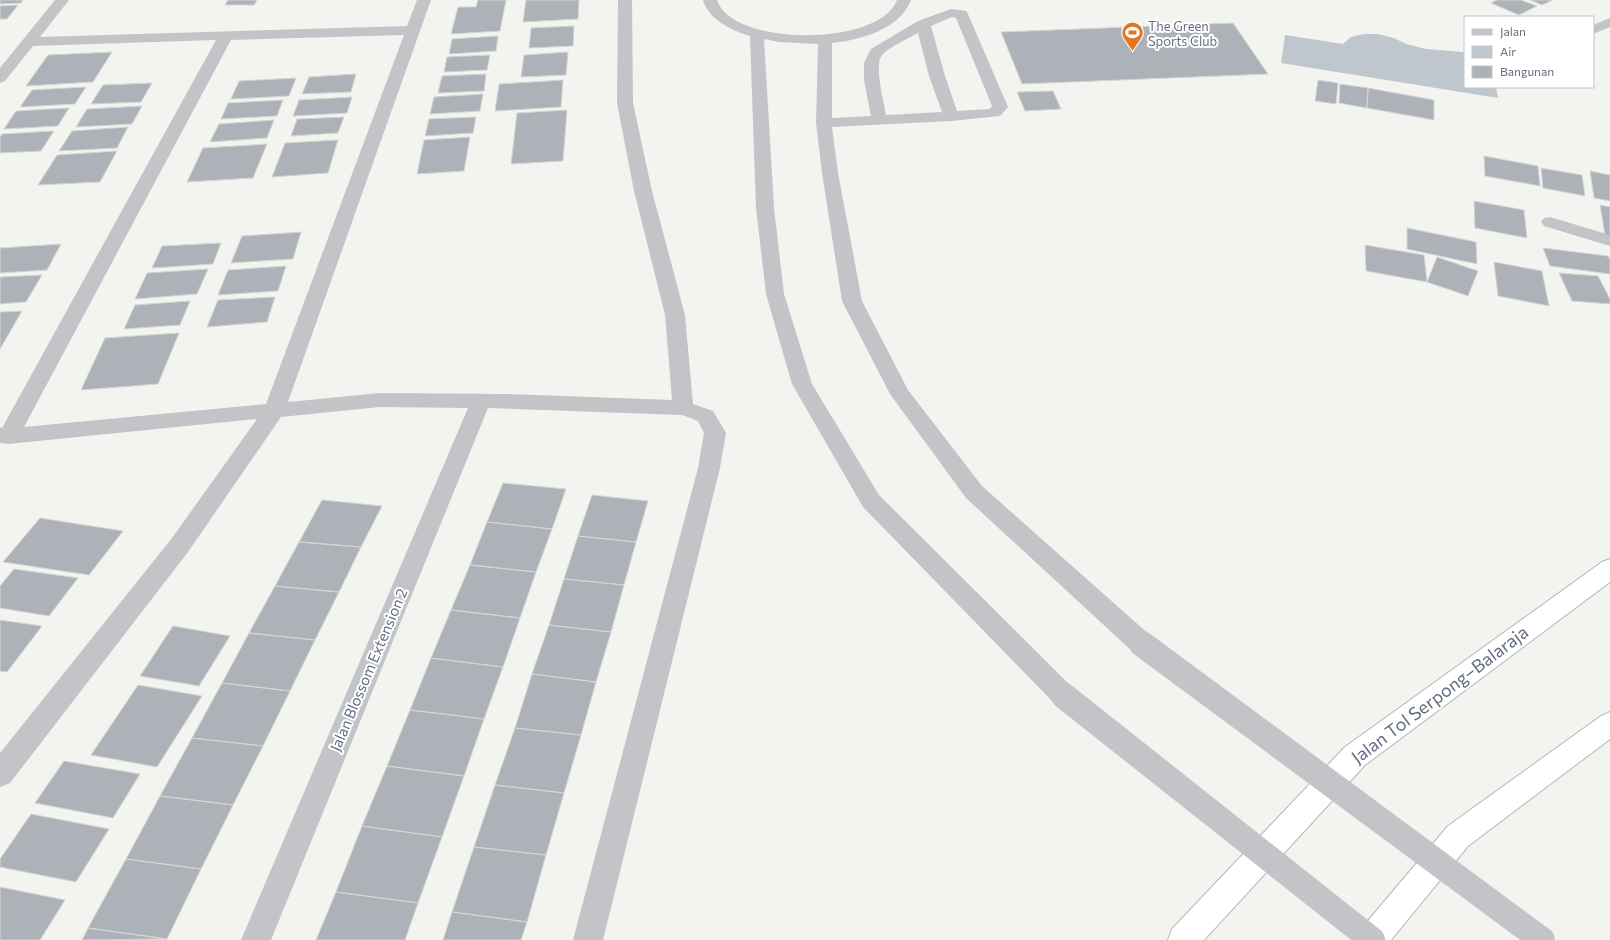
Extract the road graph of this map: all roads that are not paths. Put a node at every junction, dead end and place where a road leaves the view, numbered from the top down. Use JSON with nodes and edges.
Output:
{"nodes":[{"id":1,"x":62,"y":0,"type":"edge"},
{"id":2,"x":424,"y":0,"type":"edge"},
{"id":3,"x":625,"y":0,"type":"edge"},
{"id":4,"x":710,"y":0,"type":"edge"},
{"id":5,"x":904,"y":0,"type":"edge"},
{"id":6,"x":1610,"y":22,"type":"edge"},
{"id":7,"x":923,"y":24,"type":"junction"},
{"id":8,"x":413,"y":30,"type":"junction"},
{"id":9,"x":1594,"y":30,"type":"edge"},
{"id":10,"x":756,"y":34,"type":"junction"},
{"id":11,"x":226,"y":36,"type":"junction"},
{"id":12,"x":825,"y":40,"type":"junction"},
{"id":13,"x":28,"y":42,"type":"junction"},
{"id":14,"x":0,"y":78,"type":"edge"},
{"id":15,"x":952,"y":116,"type":"junction"},
{"id":16,"x":879,"y":120,"type":"junction"},
{"id":17,"x":824,"y":123,"type":"junction"},
{"id":18,"x":1550,"y":222,"type":"dead end"},
{"id":19,"x":1610,"y":241,"type":"edge"},
{"id":20,"x":481,"y":401,"type":"junction"},
{"id":21,"x":683,"y":408,"type":"junction"},
{"id":22,"x":274,"y":410,"type":"junction"},
{"id":23,"x":4,"y":435,"type":"edge"},
{"id":24,"x":1610,"y":569,"type":"edge"},
{"id":25,"x":1610,"y":724,"type":"edge"},
{"id":26,"x":0,"y":774,"type":"edge"},
{"id":27,"x":256,"y":940,"type":"edge"},
{"id":28,"x":588,"y":940,"type":"edge"},
{"id":29,"x":1183,"y":940,"type":"edge"},
{"id":30,"x":1372,"y":940,"type":"edge"},
{"id":31,"x":1542,"y":940,"type":"edge"}],
"edges":[{"from":1,"to":13,"type":"street"},
{"from":2,"to":8,"type":"street"},
{"from":3,"to":21,"type":"street"},
{"from":4,"to":10,"type":"street"},
{"from":5,"to":12,"type":"street"},
{"from":6,"to":9,"type":"street"},
{"from":7,"to":15,"type":"street"},
{"from":7,"to":15,"type":"street"},
{"from":7,"to":16,"type":"street"},
{"from":8,"to":11,"type":"street"},
{"from":8,"to":22,"type":"street"},
{"from":10,"to":12,"type":"street"},
{"from":10,"to":30,"type":"street","bridge":true},
{"from":11,"to":13,"type":"street"},
{"from":11,"to":23,"type":"street"},
{"from":12,"to":17,"type":"street"},
{"from":13,"to":14,"type":"street"},
{"from":15,"to":16,"type":"street"},
{"from":16,"to":17,"type":"street"},
{"from":17,"to":31,"type":"street","bridge":true},
{"from":18,"to":19,"type":"street"},
{"from":20,"to":21,"type":"street"},
{"from":20,"to":22,"type":"street"},
{"from":20,"to":27,"type":"street","name":"Jalan Blossom Extension 2"},
{"from":21,"to":28,"type":"street"},
{"from":22,"to":23,"type":"street"},
{"from":22,"to":26,"type":"street"},
{"from":24,"to":29,"type":"highway","name":"Jalan Tol Serpong–Balaraja"},
{"from":25,"to":30,"type":"highway"}]}
